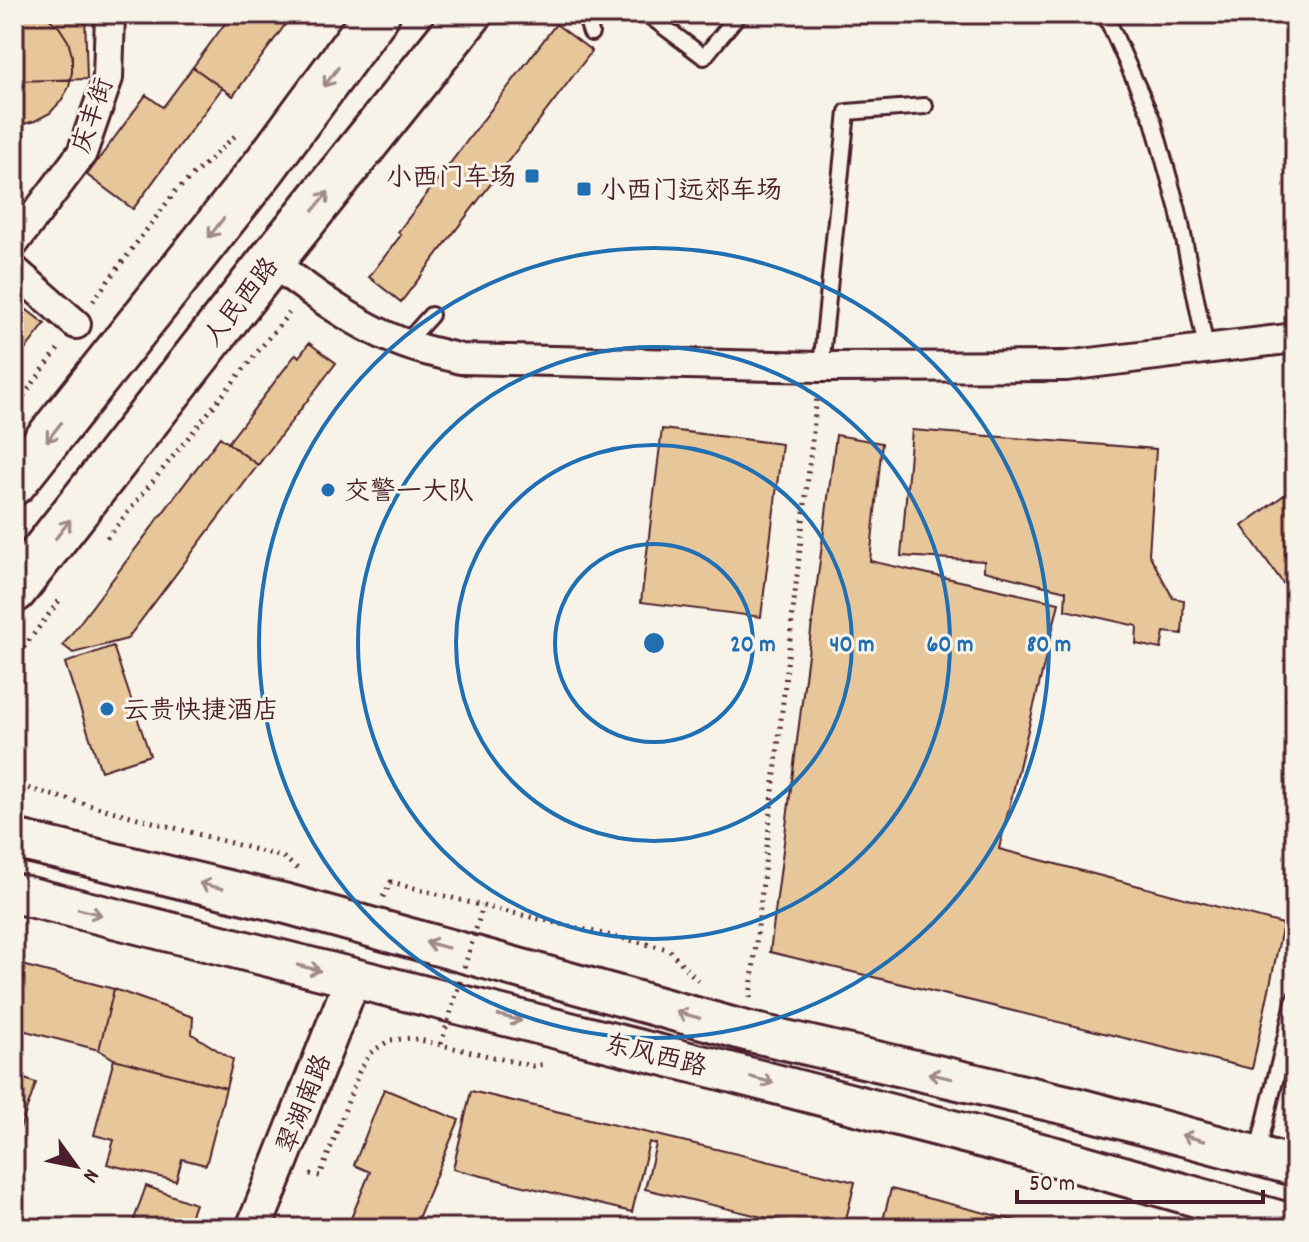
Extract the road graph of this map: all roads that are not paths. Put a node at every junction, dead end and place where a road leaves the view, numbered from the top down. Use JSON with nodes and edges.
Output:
{"nodes":[{"id":1,"x":110,"y":14,"type":"edge"},
{"id":2,"x":377,"y":14,"type":"edge"},
{"id":3,"x":469,"y":14,"type":"edge"},
{"id":4,"x":585,"y":14,"type":"edge"},
{"id":5,"x":647,"y":14,"type":"edge"},
{"id":6,"x":739,"y":14,"type":"edge"},
{"id":7,"x":1105,"y":14,"type":"edge"},
{"id":8,"x":591,"y":33,"type":"dead end"},
{"id":9,"x":925,"y":106,"type":"dead end"},
{"id":10,"x":14,"y":243,"type":"edge"},
{"id":11,"x":271,"y":261,"type":"junction"},
{"id":12,"x":14,"y":270,"type":"edge"},
{"id":13,"x":431,"y":315,"type":"dead end"},
{"id":14,"x":76,"y":324,"type":"road end"},
{"id":15,"x":1295,"y":338,"type":"edge"},
{"id":16,"x":405,"y":344,"type":"junction"},
{"id":17,"x":1206,"y":348,"type":"junction"},
{"id":18,"x":821,"y":367,"type":"junction"},
{"id":19,"x":14,"y":482,"type":"edge"},
{"id":20,"x":14,"y":590,"type":"edge"},
{"id":21,"x":14,"y":839,"type":"edge"},
{"id":22,"x":14,"y":893,"type":"edge"},
{"id":23,"x":353,"y":978,"type":"junction"},
{"id":24,"x":1295,"y":998,"type":"edge"},
{"id":25,"x":1257,"y":1156,"type":"junction"},
{"id":26,"x":1295,"y":1166,"type":"edge"},
{"id":27,"x":1232,"y":1218,"type":"edge"},
{"id":28,"x":1295,"y":1225,"type":"edge"},
{"id":29,"x":254,"y":1228,"type":"edge"}],
"edges":[{"from":1,"to":10,"type":"street","name":"庆丰街"},
{"from":2,"to":19,"type":"main road","one_way":true},
{"from":11,"to":3,"type":"main road","name":"人民西路","one_way":true},
{"from":4,"to":8,"type":"lane"},
{"from":5,"to":6,"type":"lane"},
{"from":7,"to":17,"type":"lane"},
{"from":9,"to":18,"type":"lane"},
{"from":11,"to":16,"type":"street"},
{"from":20,"to":11,"type":"main road","name":"人民西路","one_way":true},
{"from":12,"to":14,"type":"street"},
{"from":13,"to":16,"type":"lane"},
{"from":15,"to":17,"type":"street"},
{"from":16,"to":18,"type":"street"},
{"from":17,"to":18,"type":"street"},
{"from":25,"to":21,"type":"main road","name":"东风西路","one_way":true},
{"from":22,"to":23,"type":"main road","name":"东风西路","one_way":true},
{"from":23,"to":27,"type":"main road","name":"东风西路","one_way":true},
{"from":23,"to":29,"type":"street","name":"翠湖南路"},
{"from":24,"to":25,"type":"lane"},
{"from":25,"to":26,"type":"main road","name":"东风西路"},
{"from":27,"to":28,"type":"main road","name":"东风西路"}]}
